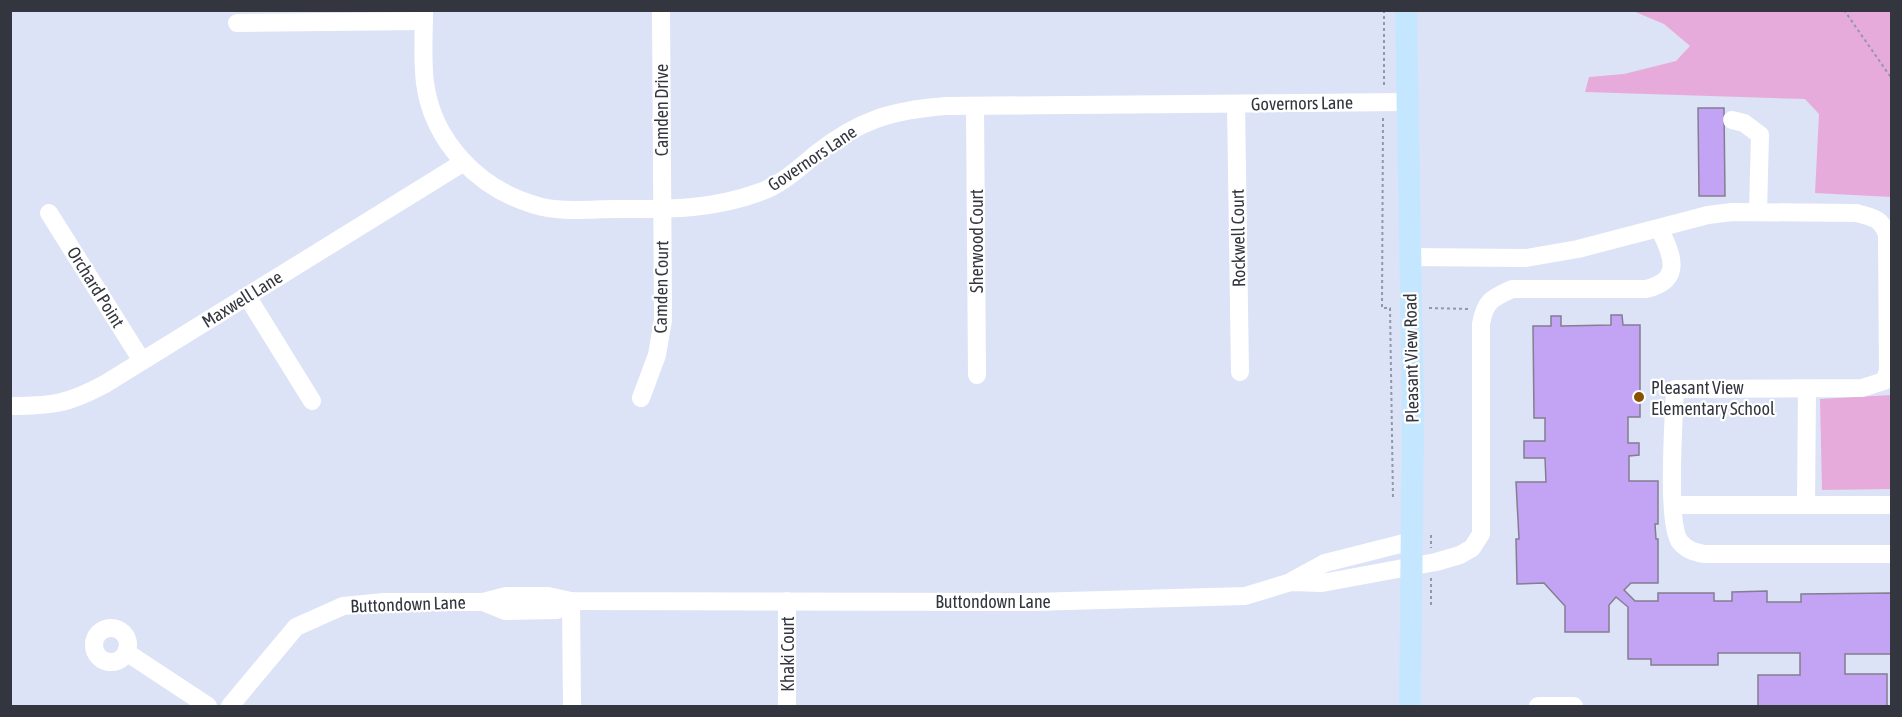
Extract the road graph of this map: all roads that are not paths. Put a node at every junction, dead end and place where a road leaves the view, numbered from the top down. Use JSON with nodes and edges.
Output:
{"nodes":[{"id":1,"x":661,"y":10,"type":"edge"},
{"id":2,"x":1406,"y":10,"type":"edge"},
{"id":3,"x":424,"y":16,"type":"edge"},
{"id":4,"x":237,"y":24,"type":"dead end"},
{"id":5,"x":1407,"y":102,"type":"junction"},
{"id":6,"x":1236,"y":104,"type":"junction"},
{"id":7,"x":975,"y":106,"type":"junction"},
{"id":8,"x":1732,"y":120,"type":"dead end"},
{"id":9,"x":464,"y":162,"type":"junction"},
{"id":10,"x":662,"y":209,"type":"junction"},
{"id":11,"x":1758,"y":212,"type":"junction"},
{"id":12,"x":49,"y":213,"type":"dead end"},
{"id":13,"x":1659,"y":228,"type":"junction"},
{"id":14,"x":1409,"y":256,"type":"junction"},
{"id":15,"x":247,"y":296,"type":"junction"},
{"id":16,"x":142,"y":361,"type":"junction"},
{"id":17,"x":1240,"y":372,"type":"dead end"},
{"id":18,"x":977,"y":375,"type":"dead end"},
{"id":19,"x":1807,"y":390,"type":"junction"},
{"id":20,"x":641,"y":398,"type":"dead end"},
{"id":21,"x":312,"y":401,"type":"dead end"},
{"id":22,"x":10,"y":406,"type":"edge"},
{"id":23,"x":1806,"y":504,"type":"junction"},
{"id":24,"x":1892,"y":505,"type":"edge"},
{"id":25,"x":1673,"y":506,"type":"junction"},
{"id":26,"x":1412,"y":541,"type":"junction"},
{"id":27,"x":1892,"y":554,"type":"edge"},
{"id":28,"x":1411,"y":567,"type":"junction"},
{"id":29,"x":1291,"y":582,"type":"junction"},
{"id":30,"x":571,"y":601,"type":"junction"},
{"id":31,"x":787,"y":601,"type":"junction"},
{"id":32,"x":126,"y":652,"type":"dead end"},
{"id":33,"x":208,"y":706,"type":"edge"},
{"id":34,"x":230,"y":706,"type":"edge"},
{"id":35,"x":572,"y":706,"type":"edge"},
{"id":36,"x":787,"y":706,"type":"edge"},
{"id":37,"x":1410,"y":706,"type":"edge"},
{"id":38,"x":1538,"y":706,"type":"edge"},
{"id":39,"x":1574,"y":706,"type":"edge"}],
"edges":[{"from":1,"to":10,"type":"street","name":"Camden Drive"},
{"from":2,"to":5,"type":"main road","name":"Pleasant View Road"},
{"from":3,"to":4,"type":"street"},
{"from":3,"to":9,"type":"street","name":"Governors Lane"},
{"from":5,"to":6,"type":"street","name":"Governors Lane"},
{"from":5,"to":14,"type":"main road","name":"Pleasant View Road"},
{"from":6,"to":7,"type":"street","name":"Governors Lane"},
{"from":6,"to":17,"type":"street","name":"Rockwell Court"},
{"from":7,"to":10,"type":"street","name":"Governors Lane"},
{"from":7,"to":18,"type":"street","name":"Sherwood Court"},
{"from":8,"to":11,"type":"street"},
{"from":9,"to":10,"type":"street","name":"Governors Lane"},
{"from":9,"to":15,"type":"street","name":"Maxwell Lane"},
{"from":10,"to":20,"type":"street","name":"Camden Court"},
{"from":11,"to":13,"type":"street"},
{"from":11,"to":19,"type":"street"},
{"from":12,"to":16,"type":"street","name":"Orchard Point"},
{"from":13,"to":14,"type":"street"},
{"from":13,"to":28,"type":"street","name":"Buttondown Lane"},
{"from":14,"to":26,"type":"main road","name":"Pleasant View Road"},
{"from":15,"to":16,"type":"street","name":"Maxwell Lane"},
{"from":15,"to":21,"type":"street"},
{"from":16,"to":22,"type":"street","name":"Maxwell Lane"},
{"from":19,"to":23,"type":"street"},
{"from":19,"to":25,"type":"street"},
{"from":23,"to":24,"type":"street"},
{"from":23,"to":25,"type":"street"},
{"from":25,"to":27,"type":"street"},
{"from":26,"to":28,"type":"main road","name":"Pleasant View Road"},
{"from":26,"to":29,"type":"street"},
{"from":28,"to":29,"type":"street","name":"Buttondown Lane"},
{"from":28,"to":37,"type":"main road","name":"Pleasant View Road"},
{"from":29,"to":31,"type":"street","name":"Buttondown Lane"},
{"from":30,"to":31,"type":"street","name":"Buttondown Lane"},
{"from":30,"to":34,"type":"street","name":"Buttondown Lane"},
{"from":30,"to":35,"type":"street"},
{"from":31,"to":36,"type":"street","name":"Khaki Court"},
{"from":32,"to":33,"type":"street"},
{"from":38,"to":39,"type":"street"}]}
